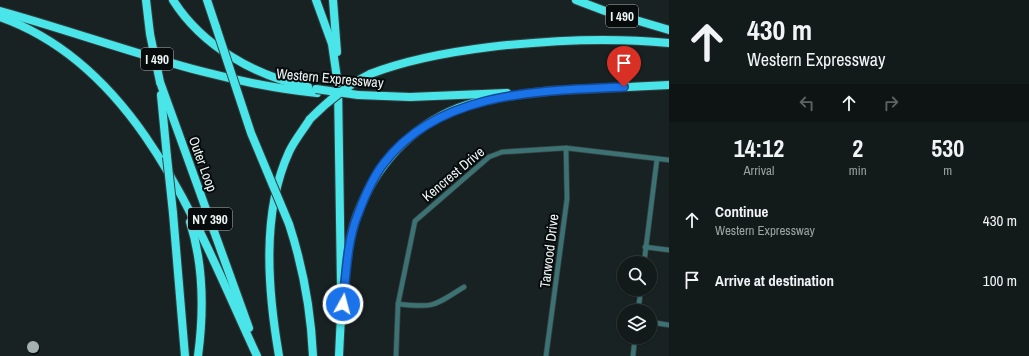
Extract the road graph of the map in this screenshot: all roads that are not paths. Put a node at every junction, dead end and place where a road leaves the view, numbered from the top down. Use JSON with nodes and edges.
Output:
{"nodes":[{"id":1,"x":146,"y":0,"type":"edge"},
{"id":2,"x":173,"y":0,"type":"edge"},
{"id":3,"x":207,"y":0,"type":"edge"},
{"id":4,"x":316,"y":0,"type":"edge"},
{"id":5,"x":333,"y":0,"type":"edge"},
{"id":6,"x":576,"y":0,"type":"edge"},
{"id":7,"x":0,"y":11,"type":"edge"},
{"id":8,"x":0,"y":17,"type":"edge"},
{"id":9,"x":669,"y":30,"type":"edge"},
{"id":10,"x":669,"y":43,"type":"edge"},
{"id":11,"x":336,"y":62,"type":"junction"},
{"id":12,"x":160,"y":82,"type":"junction"},
{"id":13,"x":669,"y":85,"type":"edge"},
{"id":14,"x":317,"y":91,"type":"junction"},
{"id":15,"x":550,"y":91,"type":"junction"},
{"id":16,"x":566,"y":148,"type":"junction"},
{"id":17,"x":657,"y":159,"type":"junction"},
{"id":18,"x":669,"y":160,"type":"edge"},
{"id":19,"x":179,"y":191,"type":"junction"},
{"id":20,"x":645,"y":247,"type":"junction"},
{"id":21,"x":669,"y":250,"type":"edge"},
{"id":22,"x":644,"y":256,"type":"edge"},
{"id":23,"x":464,"y":287,"type":"dead end"},
{"id":24,"x":398,"y":304,"type":"junction"},
{"id":25,"x":341,"y":317,"type":"junction"},
{"id":26,"x":657,"y":323,"type":"edge"},
{"id":27,"x":669,"y":325,"type":"edge"},
{"id":28,"x":634,"y":344,"type":"edge"},
{"id":29,"x":185,"y":356,"type":"edge"},
{"id":30,"x":198,"y":356,"type":"edge"},
{"id":31,"x":258,"y":356,"type":"edge"},
{"id":32,"x":279,"y":356,"type":"edge"},
{"id":33,"x":313,"y":356,"type":"edge"},
{"id":34,"x":339,"y":356,"type":"edge"},
{"id":35,"x":396,"y":356,"type":"edge"},
{"id":36,"x":546,"y":356,"type":"edge"},
{"id":37,"x":633,"y":356,"type":"edge"}],
"edges":[{"from":1,"to":12,"type":"highway","name":"Outer Loop","number":"NY 390","bridge":true},
{"from":2,"to":14,"type":"highway"},
{"from":3,"to":33,"type":"highway","bridge":true},
{"from":4,"to":11,"type":"highway"},
{"from":5,"to":11,"type":"highway"},
{"from":6,"to":9,"type":"highway","number":"I 490"},
{"from":7,"to":14,"type":"highway","name":"Western Expressway","number":"I 490"},
{"from":8,"to":19,"type":"highway"},
{"from":10,"to":32,"type":"highway","bridge":true},
{"from":11,"to":25,"type":"highway"},
{"from":12,"to":29,"type":"highway","bridge":true},
{"from":12,"to":31,"type":"highway","name":"Outer Loop","number":"NY 390"},
{"from":13,"to":15,"type":"highway","name":"Western Expressway","number":"I 490"},
{"from":14,"to":15,"type":"highway","name":"Western Expressway","number":"I 490","bridge":true},
{"from":15,"to":25,"type":"highway"},
{"from":16,"to":17,"type":"street","name":"Kencrest Drive"},
{"from":16,"to":24,"type":"street","name":"Kencrest Drive"},
{"from":16,"to":36,"type":"street","name":"Tarwood Drive"},
{"from":17,"to":18,"type":"street","name":"Kencrest Drive"},
{"from":17,"to":20,"type":"street"},
{"from":19,"to":30,"type":"highway"},
{"from":19,"to":31,"type":"highway"},
{"from":20,"to":21,"type":"street"},
{"from":20,"to":22,"type":"street"},
{"from":23,"to":24,"type":"street"},
{"from":24,"to":35,"type":"street","name":"Kencrest Drive"},
{"from":25,"to":34,"type":"highway"},
{"from":26,"to":27,"type":"street"},
{"from":28,"to":37,"type":"street"}]}
